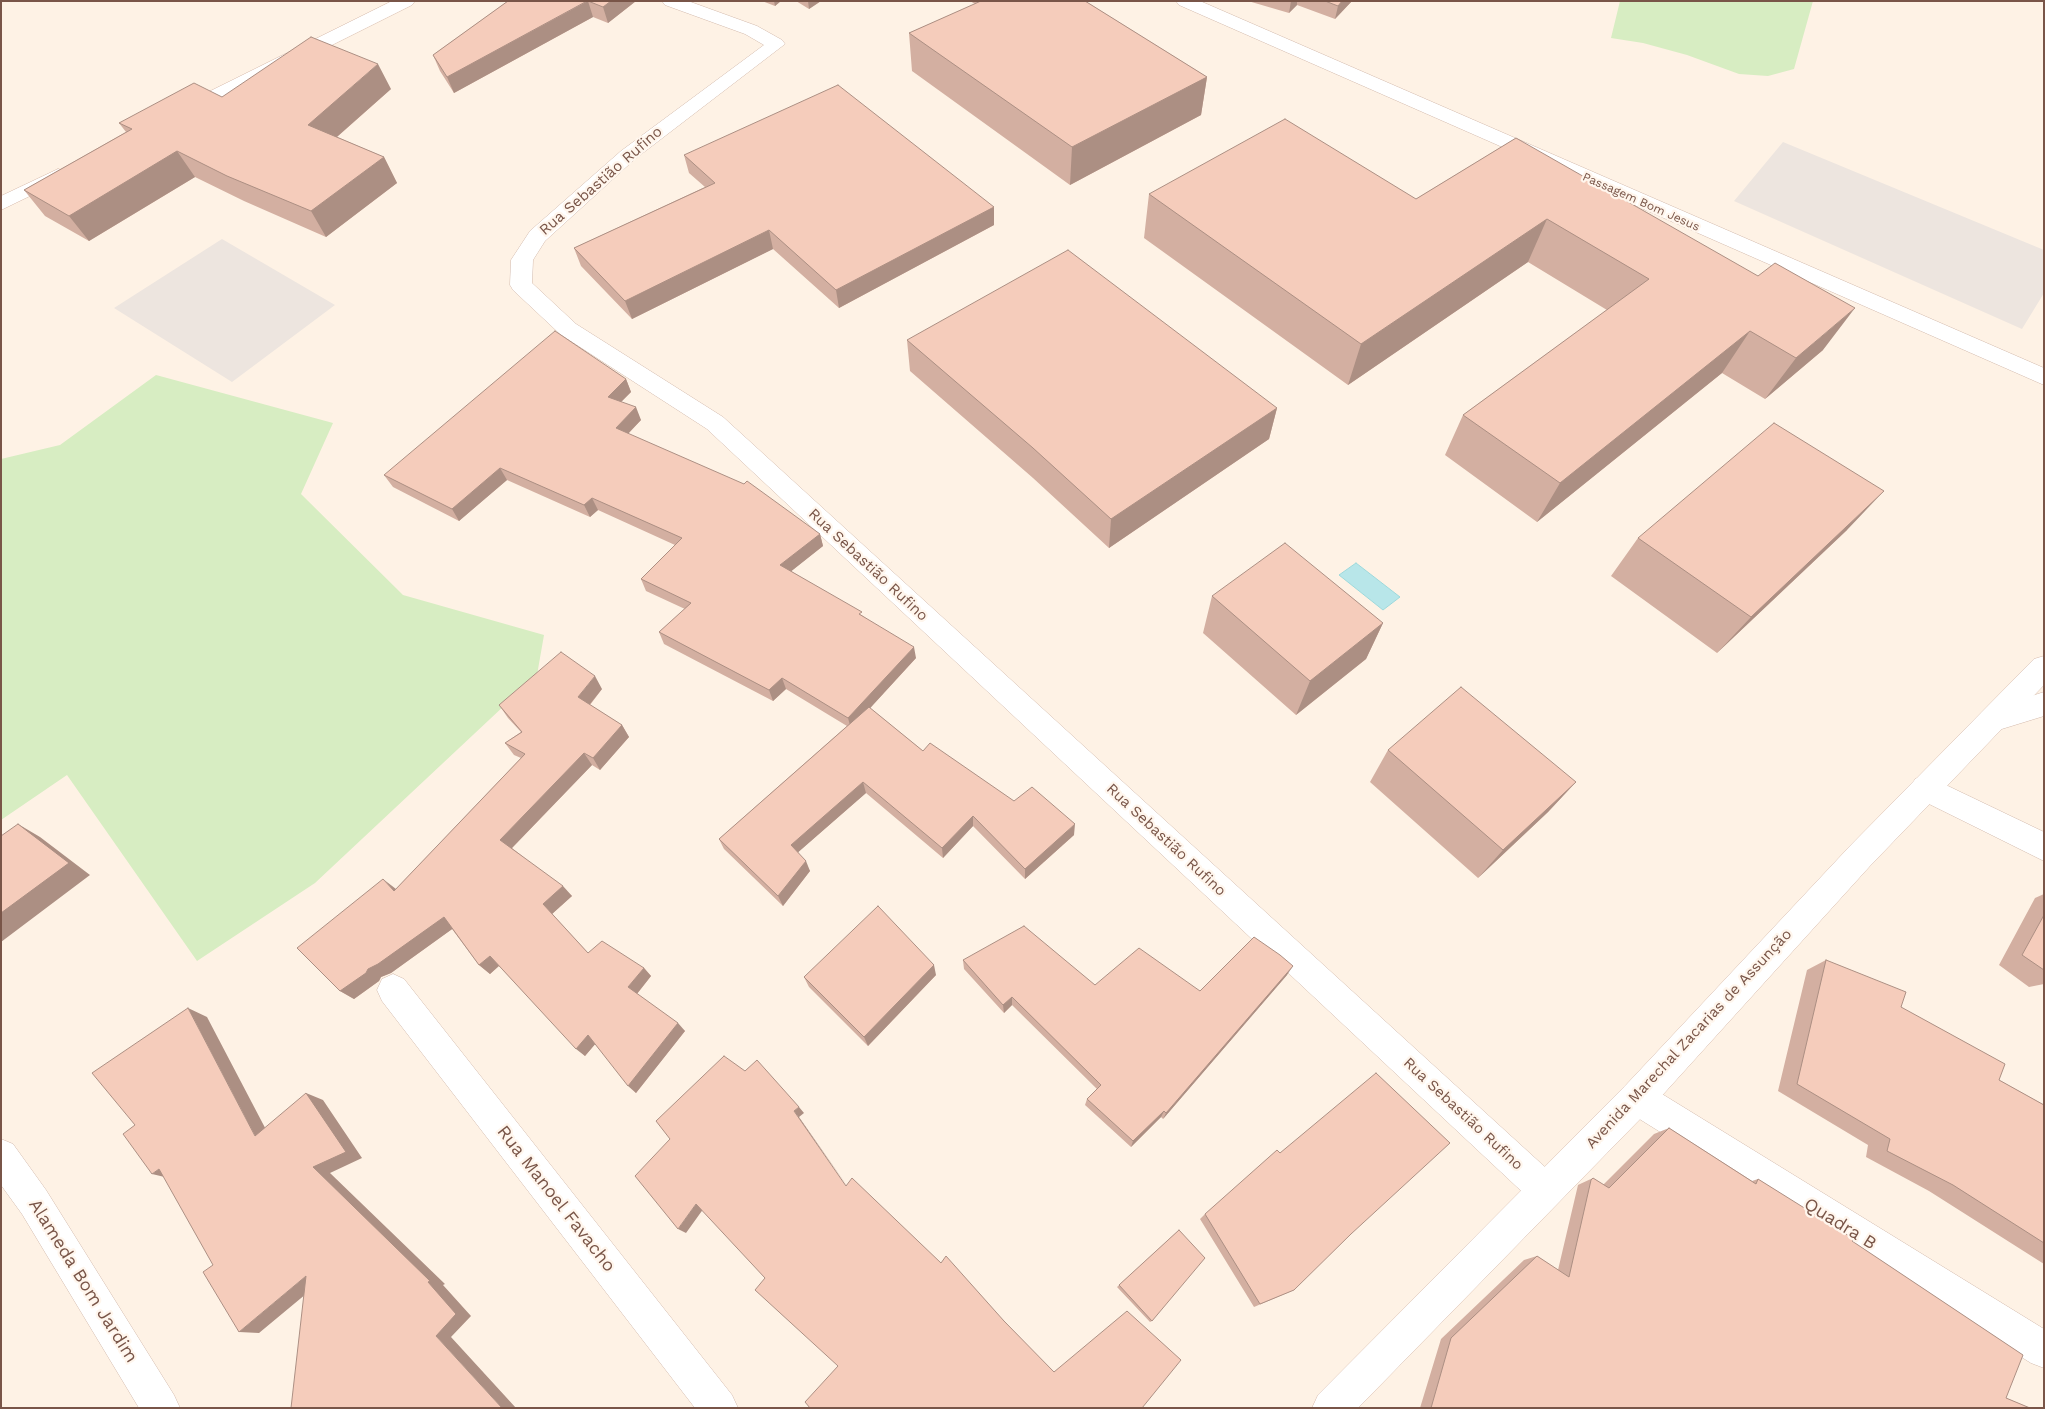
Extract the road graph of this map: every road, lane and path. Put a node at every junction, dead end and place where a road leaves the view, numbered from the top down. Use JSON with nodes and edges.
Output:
{"nodes":[{"id":1,"x":406,"y":1,"type":"edge"},
{"id":2,"x":671,"y":1,"type":"edge"},
{"id":3,"x":1185,"y":1,"type":"edge"},
{"id":4,"x":166,"y":121,"type":"edge"},
{"id":5,"x":70,"y":169,"type":"edge"},
{"id":6,"x":1,"y":204,"type":"edge"},
{"id":7,"x":2044,"y":377,"type":"edge"},
{"id":8,"x":2044,"y":667,"type":"edge"},
{"id":9,"x":2044,"y":704,"type":"edge"},
{"id":10,"x":1992,"y":720,"type":"junction"},
{"id":11,"x":1925,"y":788,"type":"junction"},
{"id":12,"x":2044,"y":847,"type":"edge"},
{"id":13,"x":393,"y":990,"type":"dead end"},
{"id":14,"x":1637,"y":1098,"type":"junction"},
{"id":15,"x":1,"y":1156,"type":"edge"},
{"id":16,"x":1545,"y":1190,"type":"junction"},
{"id":17,"x":2044,"y":1350,"type":"edge"},
{"id":18,"x":161,"y":1408,"type":"edge"},
{"id":19,"x":719,"y":1408,"type":"edge"},
{"id":20,"x":1331,"y":1408,"type":"edge"}],
"edges":[{"from":1,"to":4,"type":"street"},
{"from":2,"to":16,"type":"street","name":"Rua Sebastião Rufino"},
{"from":3,"to":7,"type":"street","name":"Passagem Bom Jesus"},
{"from":5,"to":6,"type":"street"},
{"from":8,"to":10,"type":"street","name":"Avenida Marechal Zacarias de Assunção"},
{"from":9,"to":10,"type":"street"},
{"from":10,"to":11,"type":"street","name":"Avenida Marechal Zacarias de Assunção"},
{"from":11,"to":12,"type":"street"},
{"from":11,"to":14,"type":"street","name":"Avenida Marechal Zacarias de Assunção"},
{"from":13,"to":19,"type":"street","name":"Rua Manoel Favacho"},
{"from":14,"to":16,"type":"street","name":"Avenida Marechal Zacarias de Assunção"},
{"from":14,"to":17,"type":"street","name":"Quadra B"},
{"from":15,"to":18,"type":"street","name":"Alameda Bom Jardim"},
{"from":16,"to":20,"type":"street","name":"Avenida Marechal Zacarias de Assunção"}]}
